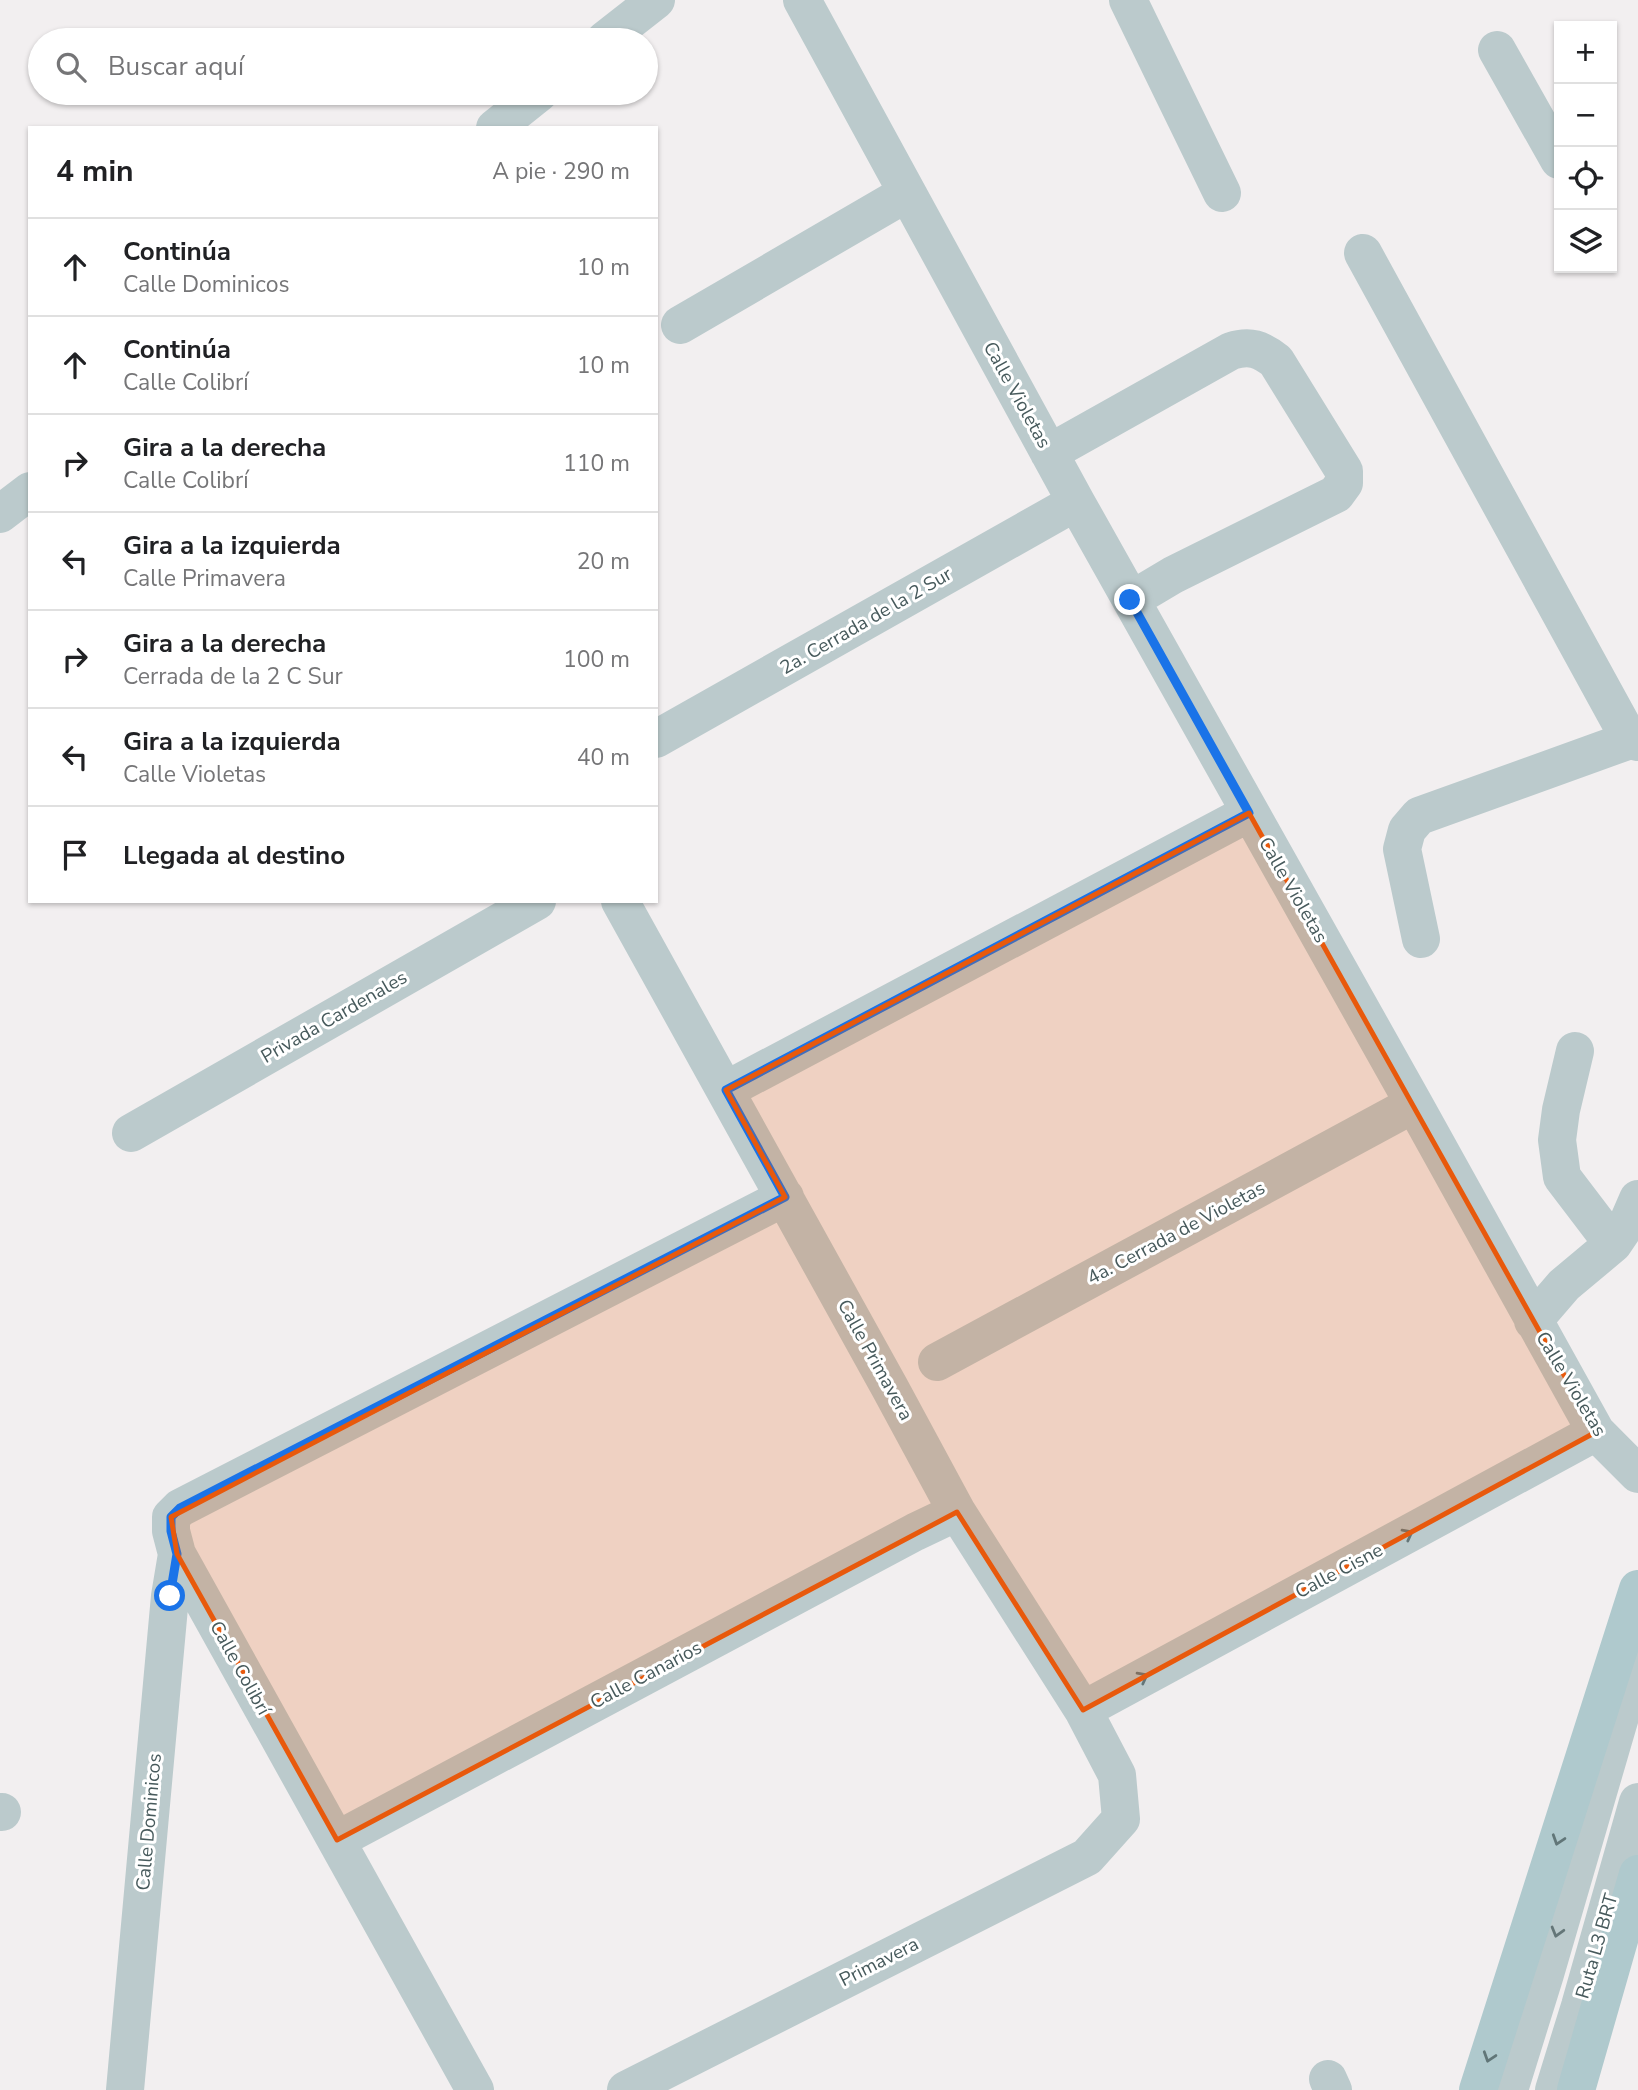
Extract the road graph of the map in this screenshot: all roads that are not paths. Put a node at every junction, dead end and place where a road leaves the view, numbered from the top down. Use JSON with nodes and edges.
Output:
{"nodes":[{"id":1,"x":656,"y":0,"type":"edge"},
{"id":2,"x":802,"y":0,"type":"edge"},
{"id":3,"x":1128,"y":0,"type":"edge"},
{"id":4,"x":620,"y":28,"type":"edge"},
{"id":5,"x":1497,"y":50,"type":"dead end"},
{"id":6,"x":524,"y":105,"type":"edge"},
{"id":7,"x":498,"y":126,"type":"edge"},
{"id":8,"x":1554,"y":151,"type":"edge"},
{"id":9,"x":907,"y":193,"type":"junction"},
{"id":10,"x":1222,"y":193,"type":"dead end"},
{"id":11,"x":1363,"y":253,"type":"dead end"},
{"id":12,"x":680,"y":325,"type":"dead end"},
{"id":13,"x":1049,"y":453,"type":"junction"},
{"id":14,"x":28,"y":493,"type":"edge"},
{"id":15,"x":1076,"y":502,"type":"junction"},
{"id":16,"x":0,"y":514,"type":"edge"},
{"id":17,"x":1130,"y":600,"type":"junction"},
{"id":18,"x":658,"y":738,"type":"edge"},
{"id":19,"x":1634,"y":741,"type":"edge"},
{"id":20,"x":1249,"y":813,"type":"junction"},
{"id":21,"x":534,"y":903,"type":"edge"},
{"id":22,"x":621,"y":903,"type":"edge"},
{"id":23,"x":1421,"y":939,"type":"dead end"},
{"id":24,"x":1576,"y":1051,"type":"dead end"},
{"id":25,"x":726,"y":1090,"type":"junction"},
{"id":26,"x":1414,"y":1104,"type":"junction"},
{"id":27,"x":131,"y":1133,"type":"dead end"},
{"id":28,"x":785,"y":1197,"type":"junction"},
{"id":29,"x":1638,"y":1199,"type":"edge"},
{"id":30,"x":1613,"y":1244,"type":"junction"},
{"id":31,"x":1533,"y":1321,"type":"junction"},
{"id":32,"x":937,"y":1362,"type":"dead end"},
{"id":33,"x":1596,"y":1432,"type":"junction"},
{"id":34,"x":1638,"y":1474,"type":"edge"},
{"id":35,"x":957,"y":1512,"type":"junction"},
{"id":36,"x":177,"y":1554,"type":"junction"},
{"id":37,"x":1638,"y":1589,"type":"edge"},
{"id":38,"x":1638,"y":1655,"type":"edge"},
{"id":39,"x":1083,"y":1710,"type":"junction"},
{"id":40,"x":1638,"y":1802,"type":"edge"},
{"id":41,"x":1121,"y":1819,"type":"joint"},
{"id":42,"x":337,"y":1840,"type":"junction"},
{"id":43,"x":1638,"y":1874,"type":"edge"},
{"id":44,"x":125,"y":2090,"type":"edge"},
{"id":45,"x":475,"y":2090,"type":"edge"},
{"id":46,"x":626,"y":2090,"type":"edge"},
{"id":47,"x":1478,"y":2090,"type":"edge"},
{"id":48,"x":1509,"y":2090,"type":"edge"},
{"id":49,"x":1553,"y":2090,"type":"edge"},
{"id":50,"x":1576,"y":2090,"type":"edge"}],
"edges":[{"from":1,"to":4,"type":"street"},
{"from":2,"to":9,"type":"street","name":"Calle Violetas"},
{"from":3,"to":10,"type":"street"},
{"from":5,"to":8,"type":"street"},
{"from":6,"to":7,"type":"street"},
{"from":9,"to":12,"type":"street"},
{"from":9,"to":13,"type":"street","name":"Calle Violetas"},
{"from":11,"to":19,"type":"street"},
{"from":13,"to":15,"type":"street","name":"Calle Violetas"},
{"from":13,"to":17,"type":"street"},
{"from":14,"to":16,"type":"street"},
{"from":15,"to":17,"type":"street","name":"Calle Violetas"},
{"from":15,"to":18,"type":"street","name":"2a. Cerrada de la 2 Sur"},
{"from":17,"to":20,"type":"street","name":"Calle Violetas"},
{"from":19,"to":23,"type":"street"},
{"from":20,"to":25,"type":"street"},
{"from":20,"to":26,"type":"street","name":"Calle Violetas"},
{"from":21,"to":27,"type":"street","name":"Privada Cardenales"},
{"from":22,"to":25,"type":"street","name":"Calle Primavera"},
{"from":24,"to":30,"type":"street"},
{"from":25,"to":28,"type":"street","name":"Calle Primavera"},
{"from":26,"to":31,"type":"street","name":"Calle Violetas"},
{"from":26,"to":32,"type":"street","name":"4a. Cerrada de Violetas"},
{"from":28,"to":35,"type":"street","name":"Calle Primavera"},
{"from":28,"to":36,"type":"street","name":"Calle Colibrí"},
{"from":29,"to":30,"type":"street"},
{"from":30,"to":31,"type":"street"},
{"from":31,"to":33,"type":"street","name":"Calle Violetas"},
{"from":33,"to":34,"type":"street","name":"Calle Violetas"},
{"from":39,"to":33,"type":"street","name":"Calle Cisne","one_way":true},
{"from":35,"to":39,"type":"street","name":"Calle Primavera"},
{"from":35,"to":42,"type":"street","name":"Calle Canarios"},
{"from":36,"to":42,"type":"street","name":"Calle Colibrí"},
{"from":36,"to":44,"type":"street","name":"Calle Dominicos"},
{"from":37,"to":47,"type":"main road","one_way":true},
{"from":38,"to":48,"type":"street","one_way":true},
{"from":39,"to":41,"type":"street","name":"Calle Primavera"},
{"from":40,"to":49,"type":"street","name":"Ruta L3 BRT"},
{"from":41,"to":46,"type":"street","name":"Primavera"},
{"from":42,"to":45,"type":"street","name":"Calle Colibrí"},
{"from":43,"to":50,"type":"main road"}]}
